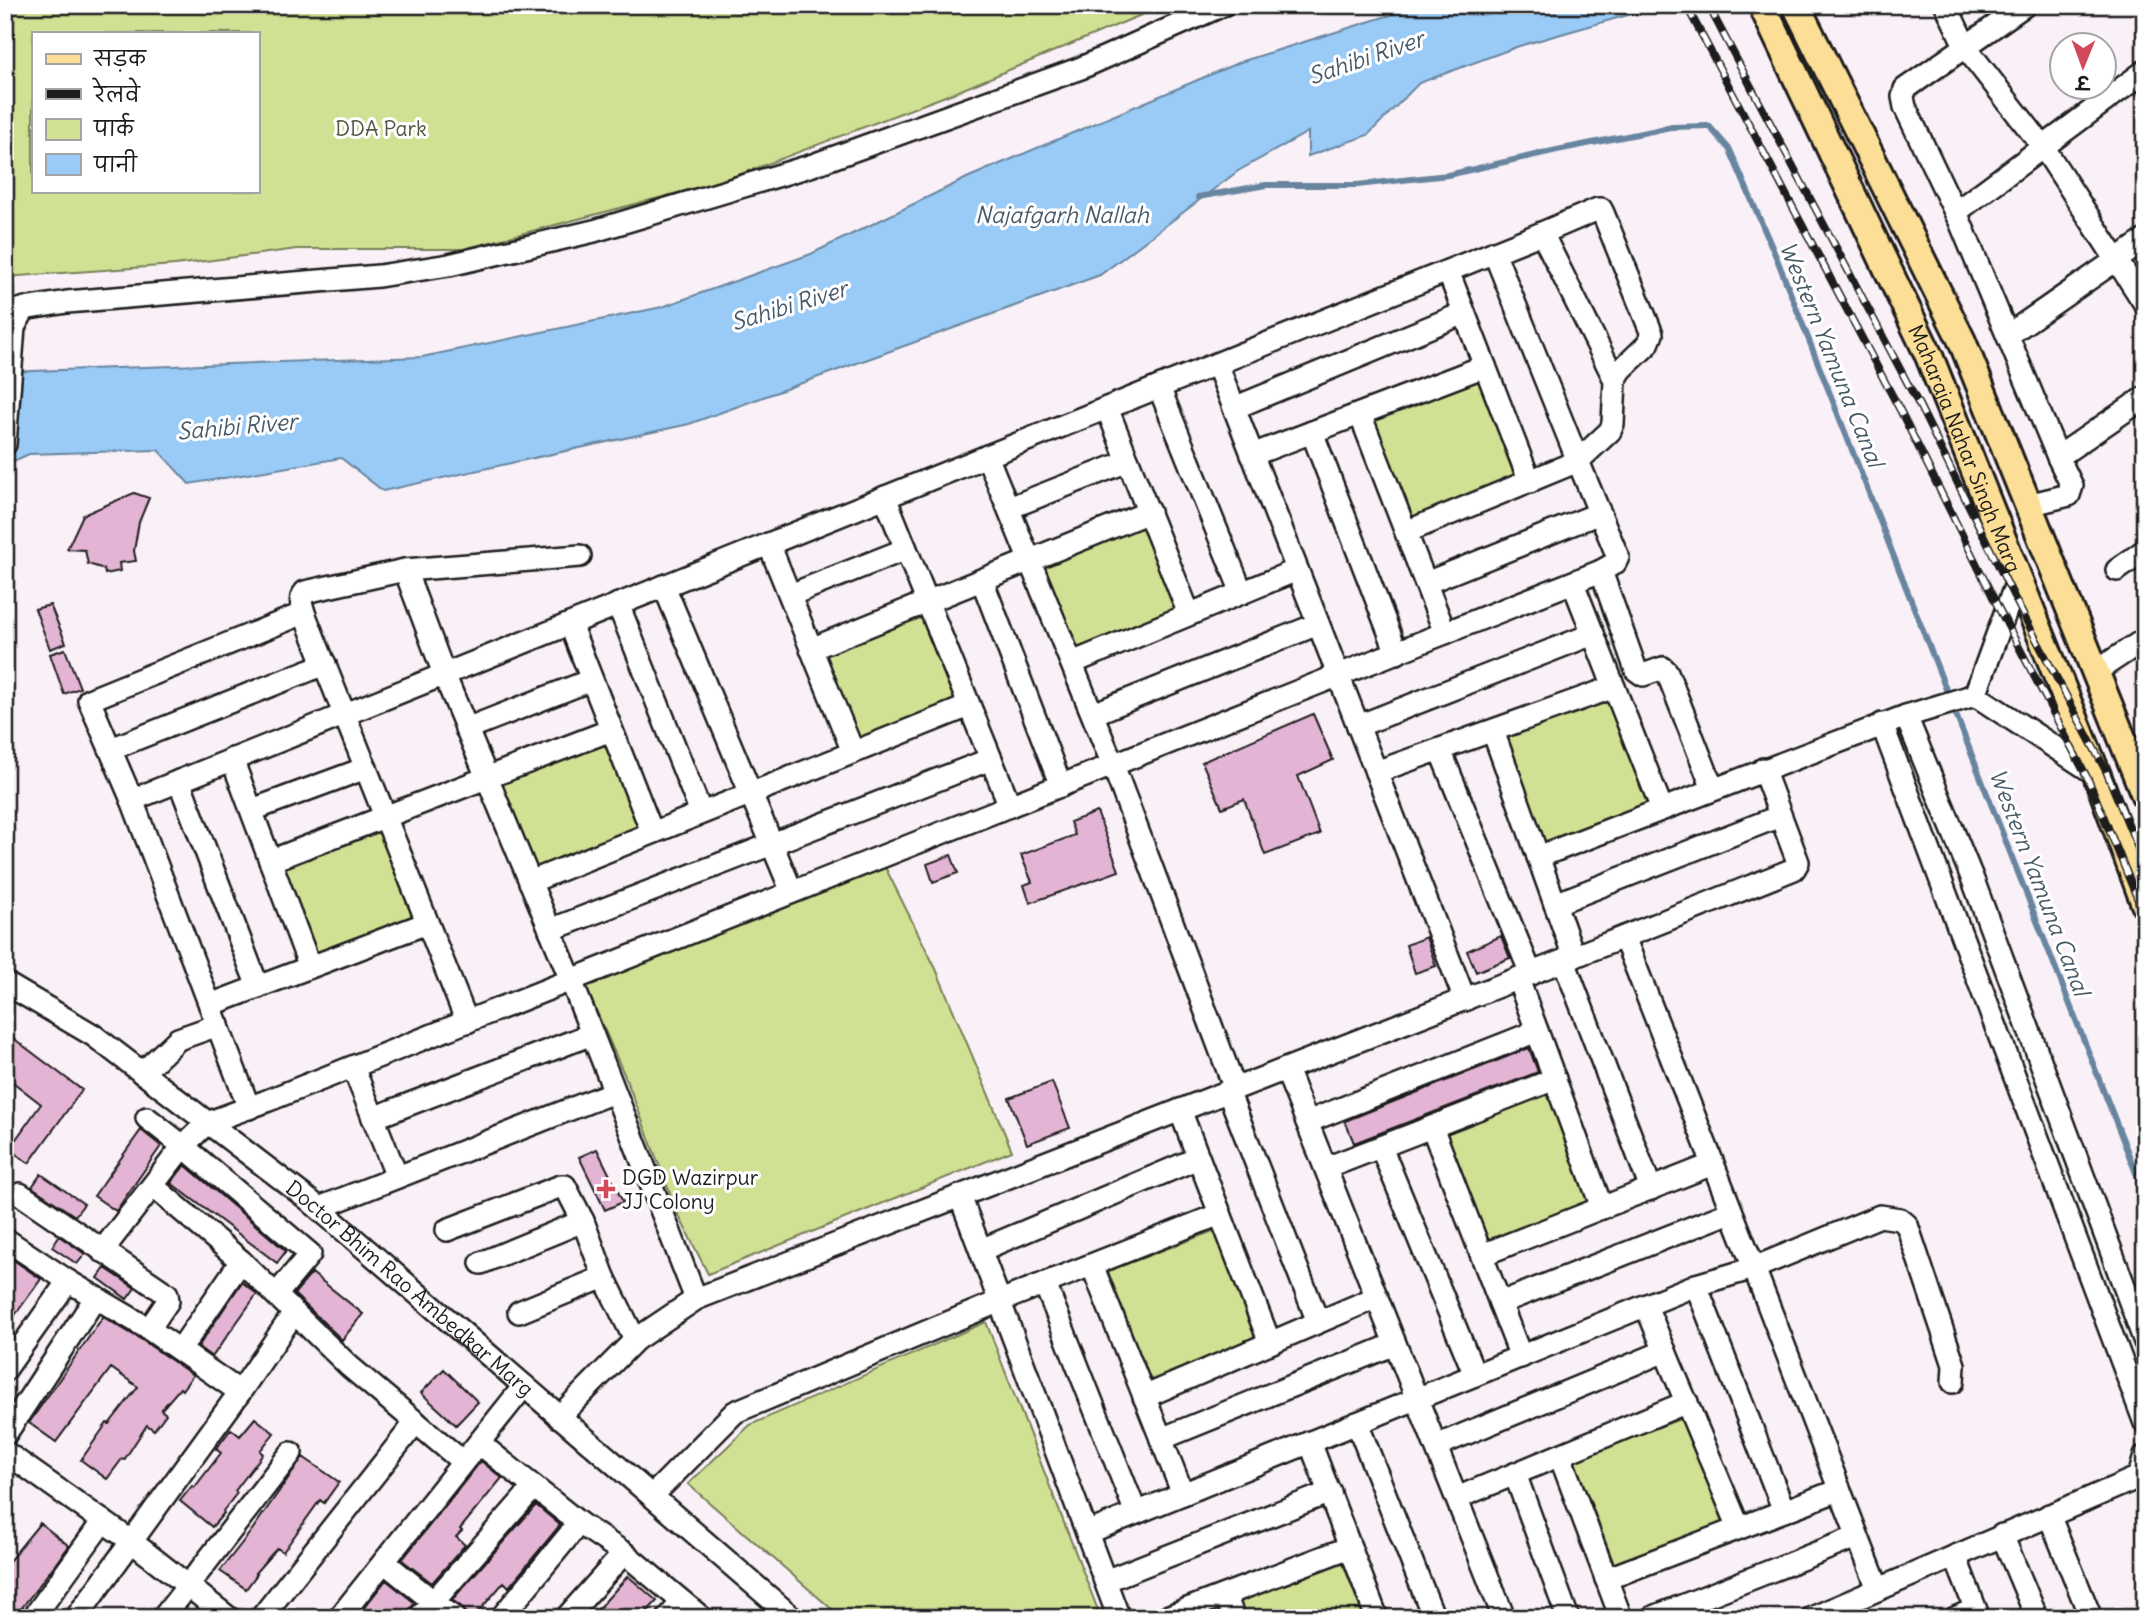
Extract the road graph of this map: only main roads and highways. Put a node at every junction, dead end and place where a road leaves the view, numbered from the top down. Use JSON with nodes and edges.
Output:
{"nodes":[{"id":1,"x":1763,"y":7,"type":"edge"},
{"id":2,"x":1800,"y":8,"type":"edge"},
{"id":3,"x":2145,"y":795,"type":"edge"},
{"id":4,"x":2145,"y":904,"type":"edge"}],
"edges":[{"from":1,"to":4,"type":"main road","name":"Maharaja Nahar Singh Marg"},
{"from":2,"to":3,"type":"main road","name":"Maharaja Nahar Singh Marg"}]}
